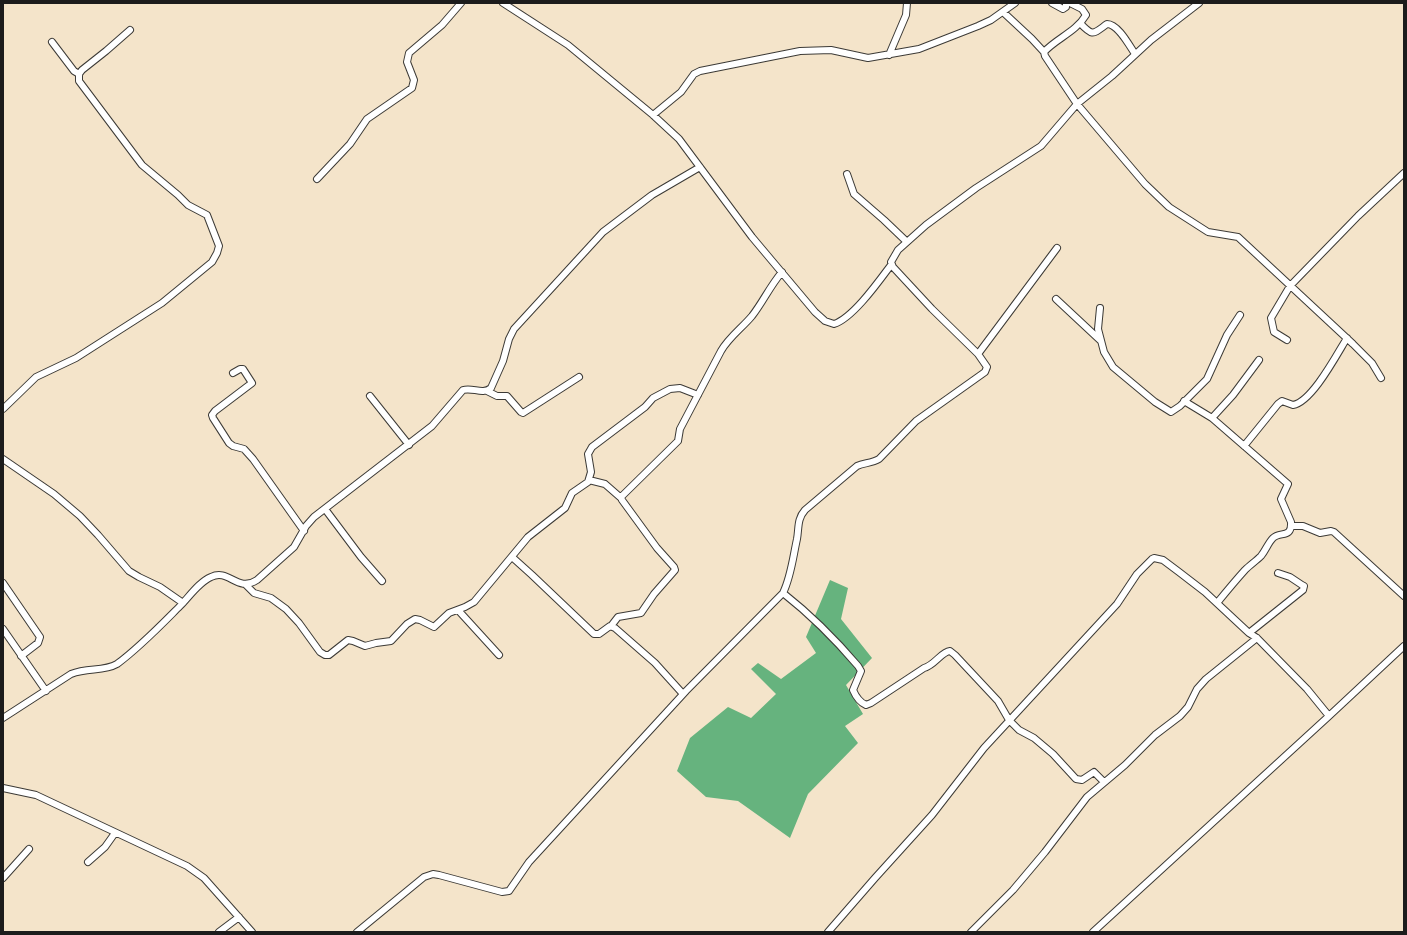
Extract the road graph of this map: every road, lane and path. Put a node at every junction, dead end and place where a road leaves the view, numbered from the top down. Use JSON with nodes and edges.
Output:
{"nodes":[{"id":1,"x":461,"y":3,"type":"edge"},
{"id":2,"x":503,"y":3,"type":"edge"},
{"id":3,"x":907,"y":3,"type":"edge"},
{"id":4,"x":1015,"y":3,"type":"edge"},
{"id":5,"x":1052,"y":3,"type":"edge"},
{"id":6,"x":1066,"y":3,"type":"edge"},
{"id":7,"x":1070,"y":3,"type":"edge"},
{"id":8,"x":1199,"y":3,"type":"edge"},
{"id":9,"x":1003,"y":12,"type":"junction"},
{"id":10,"x":1080,"y":23,"type":"junction"},
{"id":11,"x":130,"y":30,"type":"dead end"},
{"id":12,"x":52,"y":42,"type":"dead end"},
{"id":13,"x":1044,"y":52,"type":"junction"},
{"id":14,"x":1135,"y":54,"type":"junction"},
{"id":15,"x":889,"y":55,"type":"junction"},
{"id":16,"x":79,"y":74,"type":"junction"},
{"id":17,"x":1077,"y":104,"type":"junction"},
{"id":18,"x":653,"y":115,"type":"junction"},
{"id":19,"x":700,"y":167,"type":"junction"},
{"id":20,"x":1404,"y":173,"type":"edge"},
{"id":21,"x":847,"y":174,"type":"dead end"},
{"id":22,"x":317,"y":179,"type":"dead end"},
{"id":23,"x":907,"y":242,"type":"junction"},
{"id":24,"x":1057,"y":248,"type":"dead end"},
{"id":25,"x":891,"y":265,"type":"junction"},
{"id":26,"x":782,"y":272,"type":"junction"},
{"id":27,"x":1290,"y":286,"type":"junction"},
{"id":28,"x":1056,"y":299,"type":"dead end"},
{"id":29,"x":1100,"y":308,"type":"dead end"},
{"id":30,"x":1240,"y":315,"type":"dead end"},
{"id":31,"x":1347,"y":338,"type":"junction"},
{"id":32,"x":1287,"y":340,"type":"dead end"},
{"id":33,"x":1101,"y":341,"type":"junction"},
{"id":34,"x":978,"y":354,"type":"junction"},
{"id":35,"x":1259,"y":360,"type":"dead end"},
{"id":36,"x":233,"y":373,"type":"dead end"},
{"id":37,"x":579,"y":377,"type":"dead end"},
{"id":38,"x":1381,"y":378,"type":"dead end"},
{"id":39,"x":487,"y":391,"type":"junction"},
{"id":40,"x":698,"y":395,"type":"junction"},
{"id":41,"x":370,"y":396,"type":"dead end"},
{"id":42,"x":1184,"y":401,"type":"junction"},
{"id":43,"x":3,"y":409,"type":"edge"},
{"id":44,"x":1212,"y":418,"type":"junction"},
{"id":45,"x":409,"y":445,"type":"junction"},
{"id":46,"x":1244,"y":446,"type":"junction"},
{"id":47,"x":3,"y":459,"type":"edge"},
{"id":48,"x":588,"y":482,"type":"junction"},
{"id":49,"x":621,"y":498,"type":"junction"},
{"id":50,"x":325,"y":509,"type":"junction"},
{"id":51,"x":1291,"y":526,"type":"junction"},
{"id":52,"x":304,"y":531,"type":"junction"},
{"id":53,"x":512,"y":557,"type":"junction"},
{"id":54,"x":1278,"y":572,"type":"dead end"},
{"id":55,"x":382,"y":581,"type":"dead end"},
{"id":56,"x":3,"y":583,"type":"edge"},
{"id":57,"x":246,"y":585,"type":"junction"},
{"id":58,"x":783,"y":594,"type":"junction"},
{"id":59,"x":1404,"y":596,"type":"edge"},
{"id":60,"x":183,"y":603,"type":"junction"},
{"id":61,"x":1217,"y":603,"type":"junction"},
{"id":62,"x":458,"y":610,"type":"junction"},
{"id":63,"x":611,"y":626,"type":"junction"},
{"id":64,"x":3,"y":629,"type":"edge"},
{"id":65,"x":1249,"y":633,"type":"junction"},
{"id":66,"x":1257,"y":638,"type":"junction"},
{"id":67,"x":1404,"y":646,"type":"edge"},
{"id":68,"x":499,"y":655,"type":"dead end"},
{"id":69,"x":21,"y":656,"type":"junction"},
{"id":70,"x":46,"y":691,"type":"junction"},
{"id":71,"x":683,"y":694,"type":"junction"},
{"id":72,"x":1329,"y":716,"type":"junction"},
{"id":73,"x":3,"y":718,"type":"edge"},
{"id":74,"x":1010,"y":720,"type":"junction"},
{"id":75,"x":1104,"y":782,"type":"junction"},
{"id":76,"x":3,"y":788,"type":"edge"},
{"id":77,"x":115,"y":833,"type":"junction"},
{"id":78,"x":29,"y":849,"type":"dead end"},
{"id":79,"x":88,"y":862,"type":"dead end"},
{"id":80,"x":3,"y":878,"type":"edge"},
{"id":81,"x":239,"y":917,"type":"junction"},
{"id":82,"x":219,"y":932,"type":"edge"},
{"id":83,"x":252,"y":932,"type":"edge"},
{"id":84,"x":357,"y":932,"type":"edge"},
{"id":85,"x":828,"y":932,"type":"edge"},
{"id":86,"x":971,"y":932,"type":"edge"},
{"id":87,"x":1093,"y":932,"type":"edge"}],
"edges":[{"from":1,"to":22,"type":"street"},
{"from":2,"to":18,"type":"street"},
{"from":3,"to":15,"type":"street"},
{"from":4,"to":9,"type":"street"},
{"from":5,"to":6,"type":"street"},
{"from":7,"to":10,"type":"street"},
{"from":8,"to":14,"type":"street"},
{"from":9,"to":13,"type":"street"},
{"from":9,"to":15,"type":"street"},
{"from":10,"to":13,"type":"street"},
{"from":10,"to":14,"type":"street"},
{"from":11,"to":16,"type":"street"},
{"from":12,"to":16,"type":"street"},
{"from":13,"to":17,"type":"street"},
{"from":14,"to":17,"type":"street"},
{"from":15,"to":18,"type":"street"},
{"from":16,"to":43,"type":"street"},
{"from":17,"to":23,"type":"street"},
{"from":17,"to":27,"type":"street"},
{"from":18,"to":19,"type":"street"},
{"from":19,"to":26,"type":"street"},
{"from":19,"to":39,"type":"street"},
{"from":20,"to":27,"type":"street"},
{"from":21,"to":23,"type":"street"},
{"from":23,"to":25,"type":"street"},
{"from":24,"to":34,"type":"street"},
{"from":25,"to":26,"type":"street"},
{"from":25,"to":34,"type":"street"},
{"from":26,"to":40,"type":"street"},
{"from":27,"to":31,"type":"street"},
{"from":27,"to":32,"type":"street"},
{"from":28,"to":33,"type":"street"},
{"from":29,"to":33,"type":"street"},
{"from":30,"to":42,"type":"street"},
{"from":31,"to":38,"type":"street"},
{"from":31,"to":46,"type":"street"},
{"from":33,"to":42,"type":"street"},
{"from":34,"to":58,"type":"street"},
{"from":35,"to":44,"type":"street"},
{"from":36,"to":52,"type":"street"},
{"from":37,"to":39,"type":"street"},
{"from":39,"to":45,"type":"street"},
{"from":40,"to":48,"type":"street"},
{"from":40,"to":49,"type":"street"},
{"from":41,"to":45,"type":"street"},
{"from":42,"to":44,"type":"street"},
{"from":44,"to":46,"type":"street"},
{"from":45,"to":50,"type":"street"},
{"from":46,"to":51,"type":"street"},
{"from":47,"to":60,"type":"street"},
{"from":48,"to":49,"type":"street"},
{"from":48,"to":53,"type":"street"},
{"from":49,"to":63,"type":"street"},
{"from":50,"to":52,"type":"street"},
{"from":50,"to":55,"type":"street"},
{"from":51,"to":59,"type":"street"},
{"from":51,"to":61,"type":"street"},
{"from":52,"to":57,"type":"street"},
{"from":53,"to":62,"type":"street"},
{"from":53,"to":63,"type":"street"},
{"from":54,"to":65,"type":"street"},
{"from":56,"to":69,"type":"street"},
{"from":57,"to":60,"type":"street"},
{"from":57,"to":62,"type":"street"},
{"from":58,"to":71,"type":"street"},
{"from":58,"to":74,"type":"street"},
{"from":60,"to":70,"type":"street"},
{"from":61,"to":65,"type":"street"},
{"from":61,"to":74,"type":"street"},
{"from":62,"to":68,"type":"street"},
{"from":63,"to":71,"type":"street"},
{"from":64,"to":69,"type":"street"},
{"from":65,"to":66,"type":"street"},
{"from":66,"to":72,"type":"street"},
{"from":66,"to":75,"type":"street"},
{"from":67,"to":72,"type":"street"},
{"from":69,"to":70,"type":"street"},
{"from":70,"to":73,"type":"street"},
{"from":71,"to":84,"type":"street"},
{"from":72,"to":87,"type":"street"},
{"from":74,"to":75,"type":"street"},
{"from":74,"to":85,"type":"street"},
{"from":75,"to":86,"type":"street"},
{"from":76,"to":77,"type":"street"},
{"from":77,"to":79,"type":"street"},
{"from":77,"to":81,"type":"street"},
{"from":78,"to":80,"type":"street"},
{"from":81,"to":82,"type":"street"},
{"from":81,"to":83,"type":"street"}]}
